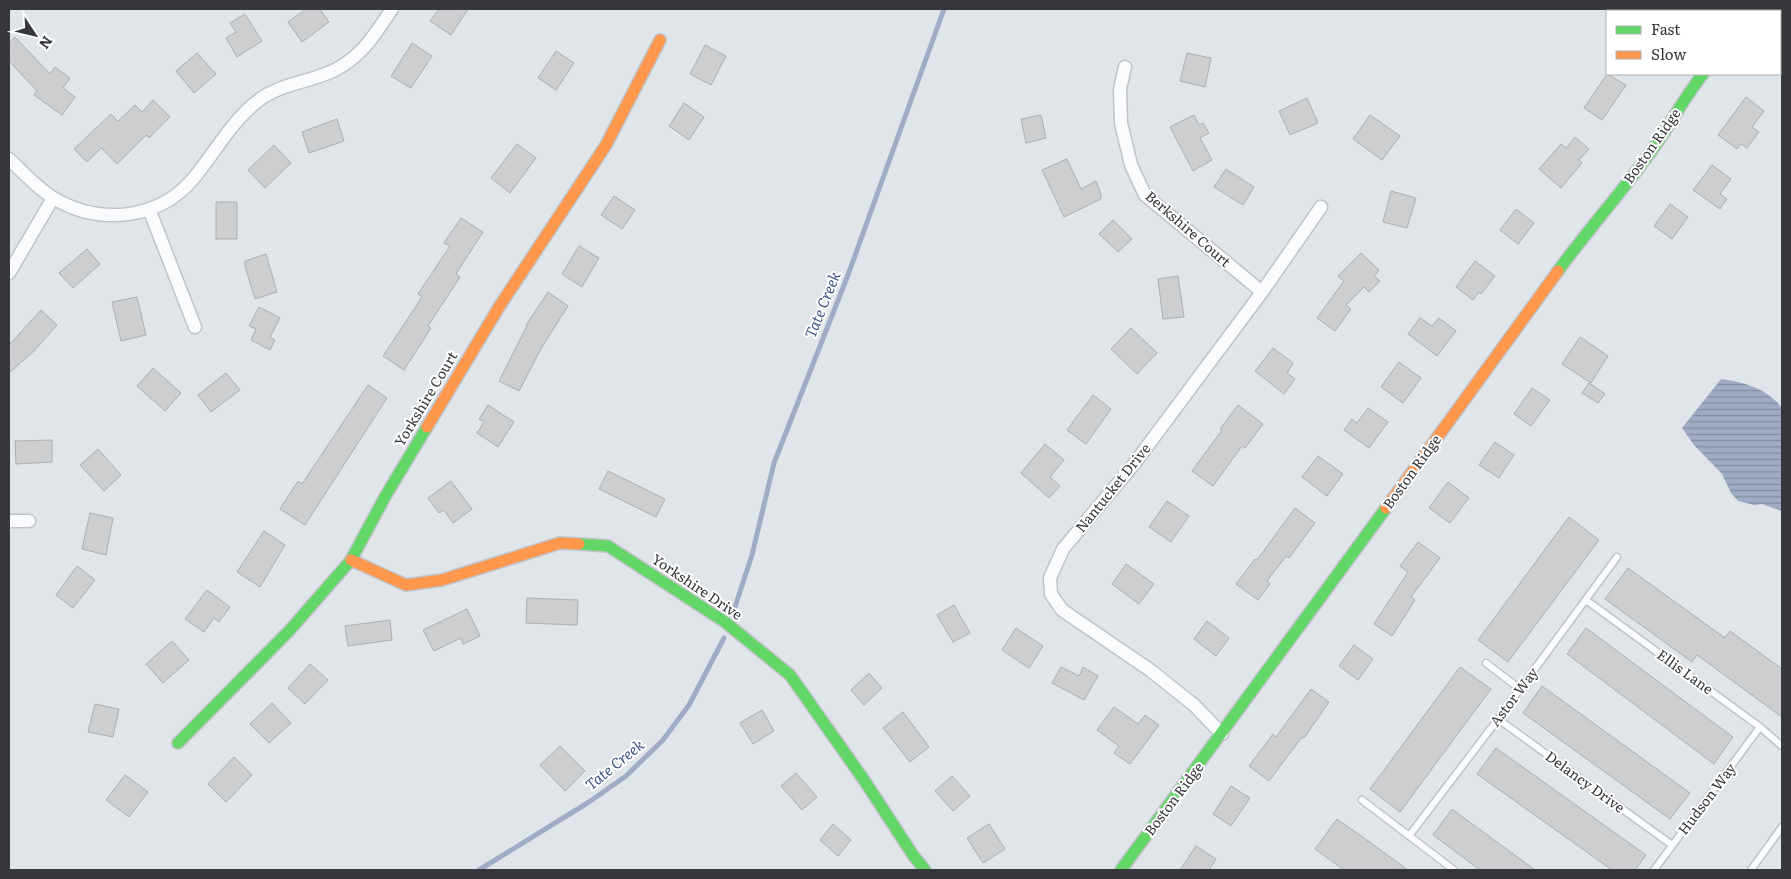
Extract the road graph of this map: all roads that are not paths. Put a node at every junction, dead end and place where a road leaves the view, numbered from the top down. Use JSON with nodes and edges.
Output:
{"nodes":[{"id":1,"x":392,"y":9,"type":"edge"},
{"id":2,"x":660,"y":40,"type":"dead end"},
{"id":3,"x":1125,"y":67,"type":"dead end"},
{"id":4,"x":1702,"y":75,"type":"edge"},
{"id":5,"x":9,"y":159,"type":"edge"},
{"id":6,"x":54,"y":198,"type":"junction"},
{"id":7,"x":1321,"y":207,"type":"dead end"},
{"id":8,"x":150,"y":209,"type":"junction"},
{"id":9,"x":9,"y":273,"type":"edge"},
{"id":10,"x":1262,"y":292,"type":"junction"},
{"id":11,"x":196,"y":327,"type":"dead end"},
{"id":12,"x":9,"y":521,"type":"edge"},
{"id":13,"x":30,"y":521,"type":"dead end"},
{"id":14,"x":1617,"y":557,"type":"dead end"},
{"id":15,"x":351,"y":560,"type":"junction"},
{"id":16,"x":1586,"y":600,"type":"junction"},
{"id":17,"x":1486,"y":663,"type":"dead end"},
{"id":18,"x":1520,"y":689,"type":"junction"},
{"id":19,"x":1498,"y":720,"type":"junction"},
{"id":20,"x":1760,"y":727,"type":"junction"},
{"id":21,"x":1222,"y":734,"type":"junction"},
{"id":22,"x":178,"y":743,"type":"dead end"},
{"id":23,"x":1782,"y":746,"type":"edge"},
{"id":24,"x":1362,"y":800,"type":"dead end"},
{"id":25,"x":1782,"y":827,"type":"edge"},
{"id":26,"x":1409,"y":836,"type":"junction"},
{"id":27,"x":1672,"y":845,"type":"junction"},
{"id":28,"x":1451,"y":869,"type":"edge"},
{"id":29,"x":925,"y":870,"type":"edge"},
{"id":30,"x":1121,"y":870,"type":"edge"},
{"id":31,"x":1654,"y":870,"type":"edge"},
{"id":32,"x":1751,"y":870,"type":"edge"}],
"edges":[{"from":1,"to":8,"type":"street"},
{"from":2,"to":15,"type":"street","name":"Yorkshire Court"},
{"from":3,"to":10,"type":"street","name":"Berkshire Court"},
{"from":4,"to":21,"type":"street","name":"Boston Ridge"},
{"from":5,"to":6,"type":"street"},
{"from":6,"to":8,"type":"street"},
{"from":6,"to":9,"type":"street"},
{"from":7,"to":10,"type":"street","name":"Nantucket Drive"},
{"from":8,"to":11,"type":"street"},
{"from":10,"to":21,"type":"street","name":"Nantucket Drive"},
{"from":12,"to":13,"type":"street"},
{"from":14,"to":16,"type":"lane","name":"Astor Way"},
{"from":15,"to":22,"type":"street","name":"Yorkshire Court"},
{"from":15,"to":29,"type":"street","name":"Yorkshire Drive"},
{"from":16,"to":18,"type":"lane","name":"Astor Way"},
{"from":16,"to":20,"type":"lane","name":"Ellis Lane"},
{"from":17,"to":18,"type":"lane"},
{"from":18,"to":19,"type":"lane","name":"Astor Way"},
{"from":19,"to":26,"type":"lane","name":"Astor Way"},
{"from":19,"to":27,"type":"lane","name":"Delancy Drive"},
{"from":20,"to":23,"type":"lane","name":"Ellis Lane"},
{"from":20,"to":27,"type":"lane","name":"Hudson Way"},
{"from":21,"to":30,"type":"street","name":"Boston Ridge"},
{"from":24,"to":26,"type":"lane"},
{"from":25,"to":32,"type":"lane"},
{"from":26,"to":28,"type":"lane"},
{"from":27,"to":31,"type":"lane","name":"Hudson Way"}]}
